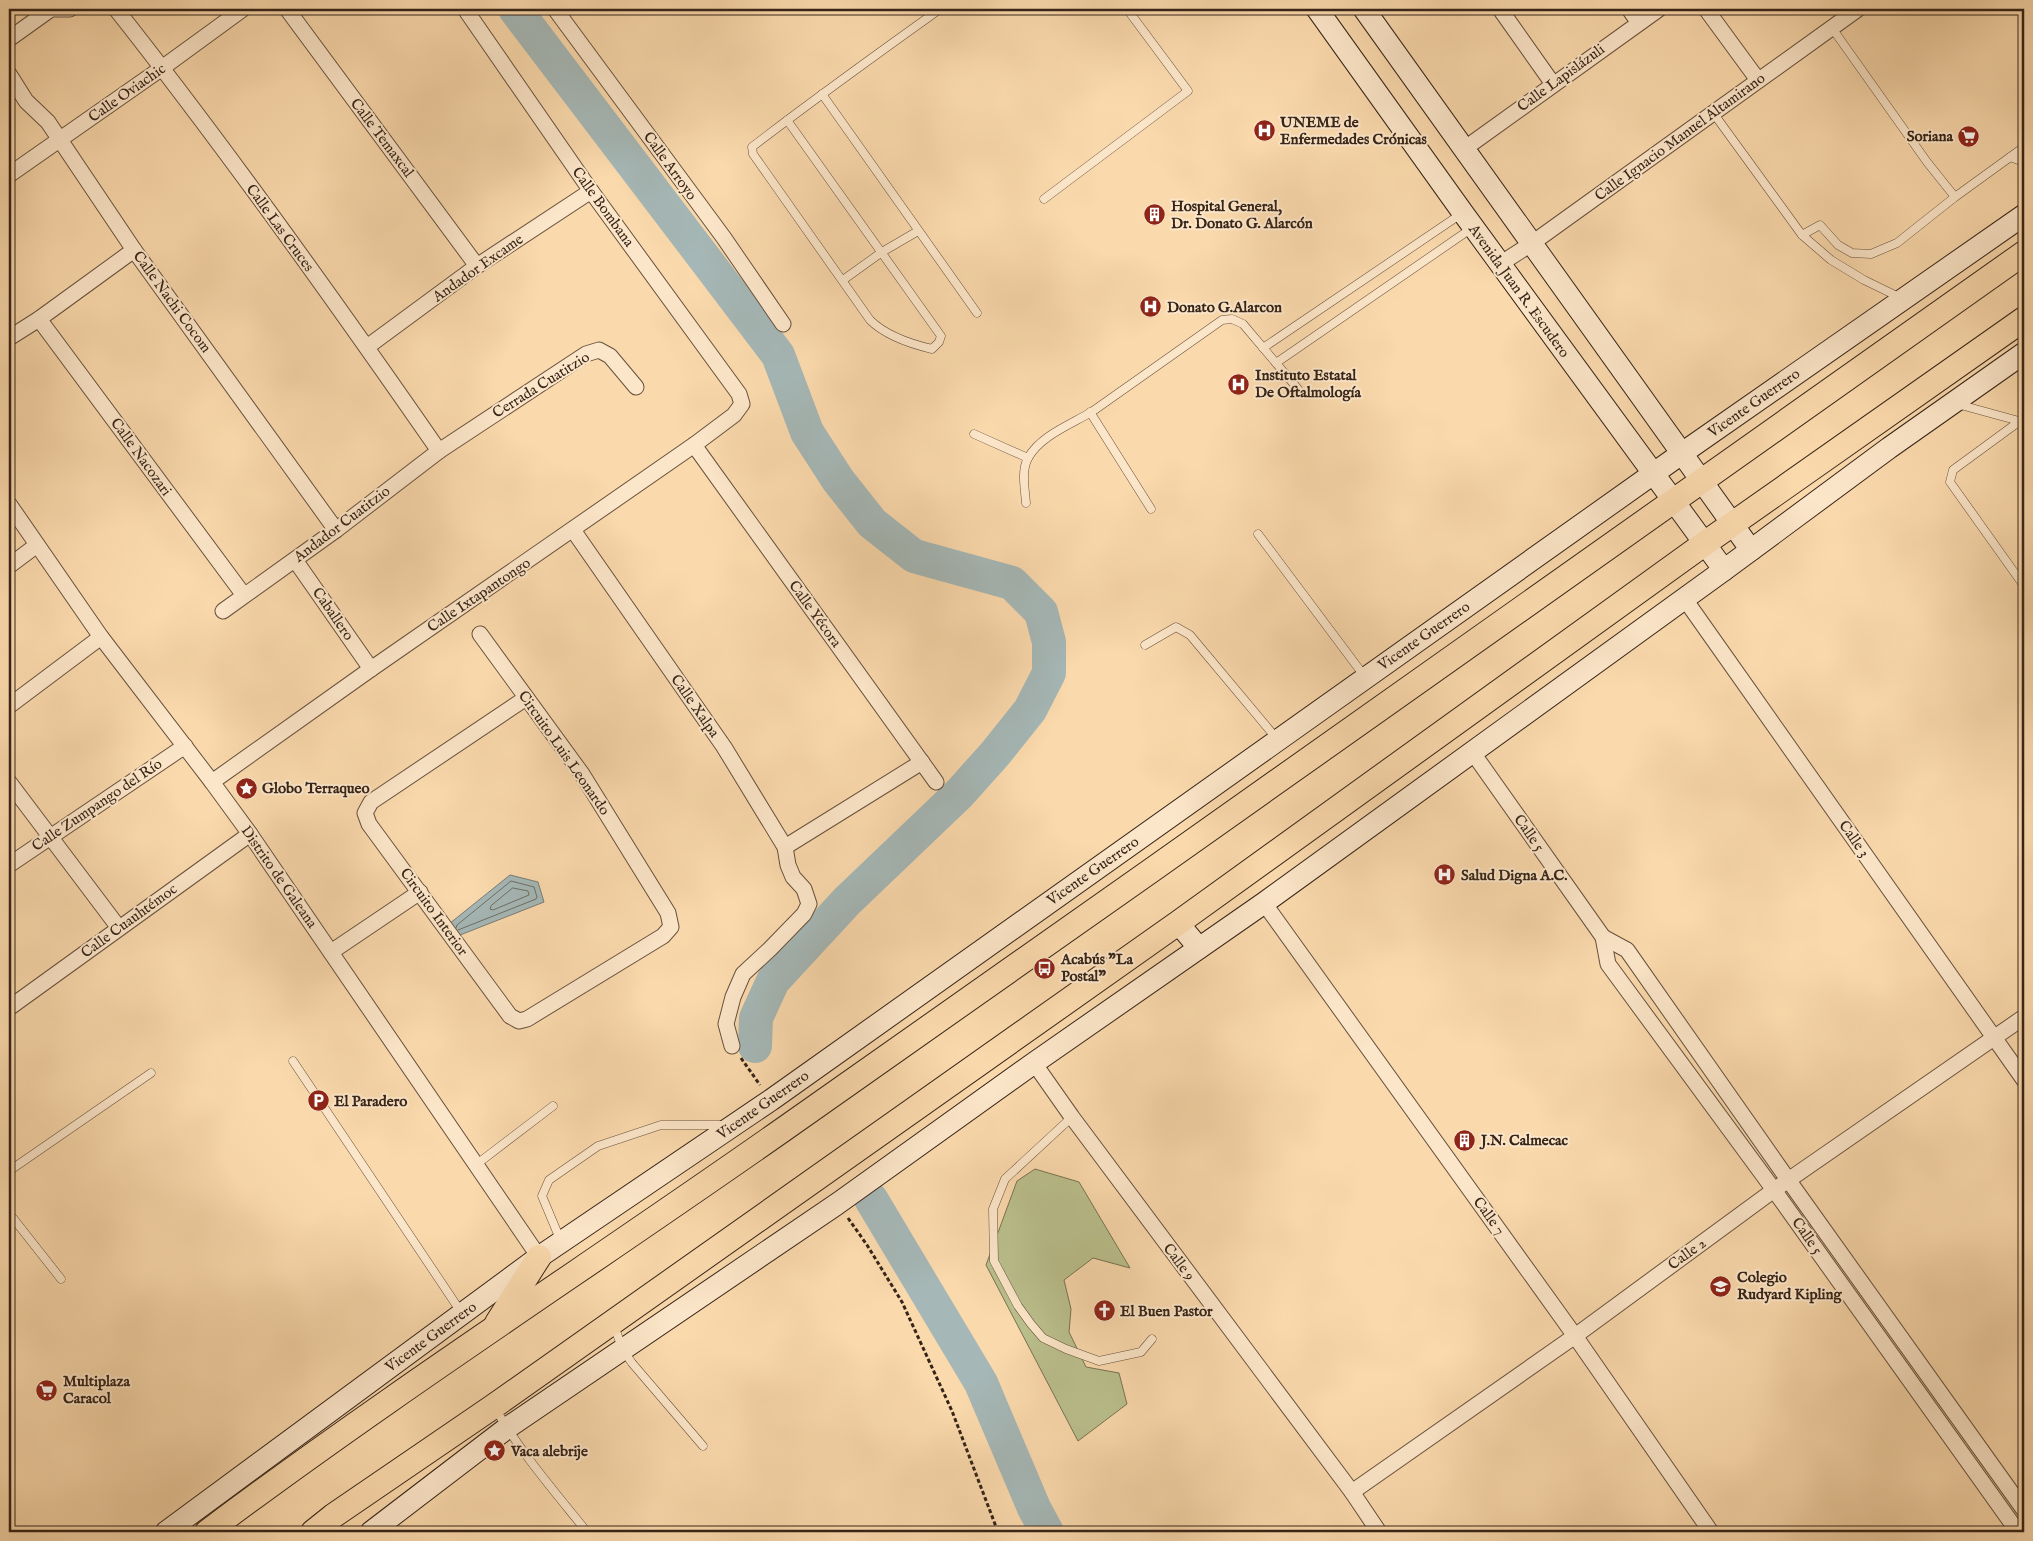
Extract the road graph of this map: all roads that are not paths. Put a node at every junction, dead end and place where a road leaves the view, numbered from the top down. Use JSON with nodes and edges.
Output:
{"nodes":[{"id":1,"x":51,"y":9,"type":"edge"},
{"id":2,"x":70,"y":9,"type":"edge"},
{"id":3,"x":116,"y":9,"type":"edge"},
{"id":4,"x":243,"y":9,"type":"edge"},
{"id":5,"x":287,"y":9,"type":"edge"},
{"id":6,"x":465,"y":9,"type":"edge"},
{"id":7,"x":555,"y":9,"type":"edge"},
{"id":8,"x":940,"y":9,"type":"edge"},
{"id":9,"x":1127,"y":9,"type":"edge"},
{"id":10,"x":1317,"y":9,"type":"edge"},
{"id":11,"x":1364,"y":9,"type":"edge"},
{"id":12,"x":1500,"y":9,"type":"edge"},
{"id":13,"x":1629,"y":9,"type":"edge"},
{"id":14,"x":1659,"y":9,"type":"edge"},
{"id":15,"x":1706,"y":9,"type":"edge"},
{"id":16,"x":1858,"y":9,"type":"edge"},
{"id":17,"x":1639,"y":23,"type":"junction"},
{"id":18,"x":1832,"y":28,"type":"junction"},
{"id":19,"x":9,"y":39,"type":"edge"},
{"id":20,"x":162,"y":68,"type":"junction"},
{"id":21,"x":9,"y":74,"type":"edge"},
{"id":22,"x":1758,"y":80,"type":"junction"},
{"id":23,"x":1552,"y":84,"type":"junction"},
{"id":24,"x":822,"y":94,"type":"junction"},
{"id":25,"x":1714,"y":114,"type":"junction"},
{"id":26,"x":787,"y":120,"type":"junction"},
{"id":27,"x":59,"y":140,"type":"junction"},
{"id":28,"x":2024,"y":147,"type":"edge"},
{"id":29,"x":1464,"y":149,"type":"junction"},
{"id":30,"x":2010,"y":157,"type":"junction"},
{"id":31,"x":2024,"y":162,"type":"edge"},
{"id":32,"x":9,"y":175,"type":"edge"},
{"id":33,"x":591,"y":191,"type":"junction"},
{"id":34,"x":1955,"y":196,"type":"junction"},
{"id":35,"x":1044,"y":199,"type":"dead end"},
{"id":36,"x":2024,"y":215,"type":"edge"},
{"id":37,"x":1468,"y":220,"type":"junction"},
{"id":38,"x":918,"y":231,"type":"junction"},
{"id":39,"x":1802,"y":235,"type":"junction"},
{"id":40,"x":1531,"y":244,"type":"junction"},
{"id":41,"x":134,"y":250,"type":"junction"},
{"id":42,"x":882,"y":252,"type":"junction"},
{"id":43,"x":2024,"y":253,"type":"edge"},
{"id":44,"x":1500,"y":264,"type":"junction"},
{"id":45,"x":477,"y":266,"type":"junction"},
{"id":46,"x":843,"y":280,"type":"junction"},
{"id":47,"x":1903,"y":300,"type":"junction"},
{"id":48,"x":976,"y":313,"type":"dead end"},
{"id":49,"x":39,"y":319,"type":"junction"},
{"id":50,"x":2024,"y":319,"type":"edge"},
{"id":51,"x":783,"y":324,"type":"dead end"},
{"id":52,"x":9,"y":338,"type":"edge"},
{"id":53,"x":367,"y":347,"type":"junction"},
{"id":54,"x":1264,"y":348,"type":"junction"},
{"id":55,"x":2024,"y":352,"type":"edge"},
{"id":56,"x":1276,"y":363,"type":"junction"},
{"id":57,"x":636,"y":387,"type":"dead end"},
{"id":58,"x":1298,"y":389,"type":"dead end"},
{"id":59,"x":1953,"y":403,"type":"junction"},
{"id":60,"x":742,"y":404,"type":"joint"},
{"id":61,"x":1090,"y":412,"type":"junction"},
{"id":62,"x":2022,"y":420,"type":"edge"},
{"id":63,"x":974,"y":434,"type":"dead end"},
{"id":64,"x":694,"y":446,"type":"junction"},
{"id":65,"x":439,"y":451,"type":"junction"},
{"id":66,"x":1680,"y":454,"type":"junction"},
{"id":67,"x":1028,"y":458,"type":"junction"},
{"id":68,"x":1652,"y":474,"type":"junction"},
{"id":69,"x":1701,"y":482,"type":"junction"},
{"id":70,"x":1026,"y":503,"type":"dead end"},
{"id":71,"x":1674,"y":503,"type":"junction"},
{"id":72,"x":9,"y":504,"type":"edge"},
{"id":73,"x":1151,"y":509,"type":"dead end"},
{"id":74,"x":1732,"y":525,"type":"junction"},
{"id":75,"x":336,"y":530,"type":"junction"},
{"id":76,"x":573,"y":530,"type":"junction"},
{"id":77,"x":1258,"y":534,"type":"dead end"},
{"id":78,"x":1704,"y":544,"type":"junction"},
{"id":79,"x":37,"y":545,"type":"junction"},
{"id":80,"x":1751,"y":550,"type":"junction"},
{"id":81,"x":295,"y":560,"type":"junction"},
{"id":82,"x":9,"y":566,"type":"edge"},
{"id":83,"x":1724,"y":570,"type":"junction"},
{"id":84,"x":2024,"y":586,"type":"edge"},
{"id":85,"x":244,"y":594,"type":"junction"},
{"id":86,"x":1684,"y":598,"type":"junction"},
{"id":87,"x":223,"y":610,"type":"dead end"},
{"id":88,"x":480,"y":634,"type":"dead end"},
{"id":89,"x":101,"y":637,"type":"junction"},
{"id":90,"x":1145,"y":646,"type":"dead end"},
{"id":91,"x":371,"y":669,"type":"junction"},
{"id":92,"x":1366,"y":677,"type":"junction"},
{"id":93,"x":526,"y":698,"type":"junction"},
{"id":94,"x":9,"y":706,"type":"edge"},
{"id":95,"x":1278,"y":740,"type":"junction"},
{"id":96,"x":185,"y":746,"type":"junction"},
{"id":97,"x":1473,"y":753,"type":"junction"},
{"id":98,"x":922,"y":762,"type":"junction"},
{"id":99,"x":9,"y":782,"type":"edge"},
{"id":100,"x":212,"y":782,"type":"junction"},
{"id":101,"x":936,"y":782,"type":"dead end"},
{"id":102,"x":250,"y":834,"type":"junction"},
{"id":103,"x":49,"y":837,"type":"junction"},
{"id":104,"x":785,"y":846,"type":"junction"},
{"id":105,"x":9,"y":865,"type":"edge"},
{"id":106,"x":420,"y":892,"type":"junction"},
{"id":107,"x":1264,"y":903,"type":"junction"},
{"id":108,"x":1178,"y":923,"type":"junction"},
{"id":109,"x":672,"y":927,"type":"joint"},
{"id":110,"x":119,"y":928,"type":"junction"},
{"id":111,"x":1603,"y":937,"type":"junction"},
{"id":112,"x":1199,"y":948,"type":"junction"},
{"id":113,"x":331,"y":952,"type":"junction"},
{"id":114,"x":9,"y":1008,"type":"edge"},
{"id":115,"x":2024,"y":1016,"type":"edge"},
{"id":116,"x":1993,"y":1037,"type":"junction"},
{"id":117,"x":732,"y":1046,"type":"road end"},
{"id":118,"x":293,"y":1061,"type":"dead end"},
{"id":119,"x":1034,"y":1063,"type":"junction"},
{"id":120,"x":151,"y":1073,"type":"dead end"},
{"id":121,"x":2024,"y":1080,"type":"edge"},
{"id":122,"x":553,"y":1106,"type":"dead end"},
{"id":123,"x":1072,"y":1117,"type":"junction"},
{"id":124,"x":734,"y":1125,"type":"junction"},
{"id":125,"x":477,"y":1164,"type":"junction"},
{"id":126,"x":9,"y":1171,"type":"edge"},
{"id":127,"x":1789,"y":1181,"type":"junction"},
{"id":128,"x":1774,"y":1190,"type":"junction"},
{"id":129,"x":9,"y":1213,"type":"edge"},
{"id":130,"x":561,"y":1241,"type":"junction"},
{"id":131,"x":539,"y":1257,"type":"junction"},
{"id":132,"x":61,"y":1279,"type":"dead end"},
{"id":133,"x":462,"y":1314,"type":"junction"},
{"id":134,"x":612,"y":1322,"type":"junction"},
{"id":135,"x":492,"y":1331,"type":"junction"},
{"id":136,"x":1575,"y":1336,"type":"junction"},
{"id":137,"x":1152,"y":1340,"type":"dead end"},
{"id":138,"x":623,"y":1350,"type":"junction"},
{"id":139,"x":494,"y":1406,"type":"junction"},
{"id":140,"x":507,"y":1428,"type":"junction"},
{"id":141,"x":703,"y":1446,"type":"dead end"},
{"id":142,"x":1352,"y":1492,"type":"junction"},
{"id":143,"x":2024,"y":1510,"type":"edge"},
{"id":144,"x":166,"y":1532,"type":"edge"},
{"id":145,"x":208,"y":1532,"type":"edge"},
{"id":146,"x":313,"y":1532,"type":"edge"},
{"id":147,"x":370,"y":1532,"type":"edge"},
{"id":148,"x":587,"y":1532,"type":"edge"},
{"id":149,"x":1379,"y":1532,"type":"edge"},
{"id":150,"x":1711,"y":1532,"type":"edge"},
{"id":151,"x":2018,"y":1532,"type":"edge"}],
"edges":[{"from":1,"to":2,"type":"street"},
{"from":1,"to":19,"type":"street"},
{"from":3,"to":20,"type":"street","name":"Calle Las Cruces"},
{"from":4,"to":20,"type":"street","name":"Calle Oviachic"},
{"from":5,"to":45,"type":"street","name":"Calle Temaxcal"},
{"from":6,"to":33,"type":"street","name":"Calle Bombana"},
{"from":7,"to":51,"type":"street","name":"Calle Arroyo"},
{"from":8,"to":24,"type":"lane"},
{"from":9,"to":35,"type":"lane"},
{"from":10,"to":37,"type":"main road","name":"Avenida Juan R. Escudero"},
{"from":11,"to":29,"type":"main road"},
{"from":12,"to":23,"type":"street"},
{"from":13,"to":17,"type":"street"},
{"from":14,"to":17,"type":"street","name":"Calle Lapislázuli"},
{"from":15,"to":22,"type":"street"},
{"from":16,"to":18,"type":"street","name":"Calle Ignacio Manuel Altamirano"},
{"from":17,"to":23,"type":"street","name":"Calle Lapislázuli"},
{"from":18,"to":22,"type":"street","name":"Calle Ignacio Manuel Altamirano"},
{"from":18,"to":34,"type":"lane"},
{"from":20,"to":27,"type":"street","name":"Calle Oviachic"},
{"from":20,"to":53,"type":"street","name":"Calle Las Cruces"},
{"from":21,"to":27,"type":"street","name":"Calle Nachi Cocom"},
{"from":22,"to":25,"type":"street","name":"Calle Ignacio Manuel Altamirano"},
{"from":23,"to":29,"type":"street","name":"Calle Lapislázuli"},
{"from":24,"to":26,"type":"lane"},
{"from":24,"to":38,"type":"lane"},
{"from":25,"to":39,"type":"lane"},
{"from":25,"to":40,"type":"street","name":"Calle Ignacio Manuel Altamirano"},
{"from":26,"to":42,"type":"lane"},
{"from":26,"to":46,"type":"lane"},
{"from":27,"to":32,"type":"street","name":"Calle Oviachic"},
{"from":27,"to":41,"type":"street","name":"Calle Nachi Cocom"},
{"from":28,"to":30,"type":"lane"},
{"from":29,"to":40,"type":"main road"},
{"from":30,"to":31,"type":"lane"},
{"from":30,"to":34,"type":"lane"},
{"from":33,"to":45,"type":"street","name":"Andador Excame"},
{"from":33,"to":60,"type":"street","name":"Calle Bombana"},
{"from":34,"to":39,"type":"lane"},
{"from":36,"to":47,"type":"main road","name":"Vicente Guerrero"},
{"from":37,"to":44,"type":"main road","name":"Avenida Juan R. Escudero"},
{"from":37,"to":54,"type":"lane"},
{"from":37,"to":56,"type":"lane"},
{"from":38,"to":42,"type":"lane"},
{"from":38,"to":48,"type":"lane"},
{"from":39,"to":47,"type":"lane"},
{"from":40,"to":44,"type":"street","name":"Calle Ignacio Manuel Altamirano"},
{"from":40,"to":66,"type":"main road"},
{"from":41,"to":49,"type":"street"},
{"from":41,"to":75,"type":"street","name":"Calle Nachi Cocom"},
{"from":42,"to":46,"type":"lane"},
{"from":42,"to":46,"type":"lane"},
{"from":43,"to":69,"type":"main road"},
{"from":44,"to":68,"type":"main road","name":"Avenida Juan R. Escudero"},
{"from":45,"to":53,"type":"street","name":"Andador Excame"},
{"from":47,"to":66,"type":"main road","name":"Vicente Guerrero"},
{"from":49,"to":52,"type":"street"},
{"from":49,"to":85,"type":"street","name":"Calle Nacozari"},
{"from":50,"to":74,"type":"main road"},
{"from":53,"to":65,"type":"street","name":"Calle Las Cruces"},
{"from":54,"to":56,"type":"lane"},
{"from":54,"to":61,"type":"lane"},
{"from":55,"to":59,"type":"main road"},
{"from":56,"to":58,"type":"lane"},
{"from":57,"to":65,"type":"street","name":"Cerrada Cuatitzio"},
{"from":59,"to":62,"type":"lane"},
{"from":59,"to":80,"type":"main road"},
{"from":60,"to":64,"type":"street","name":"Calle Ixtapantongo"},
{"from":61,"to":67,"type":"lane"},
{"from":61,"to":73,"type":"lane"},
{"from":62,"to":84,"type":"lane"},
{"from":63,"to":67,"type":"lane"},
{"from":64,"to":76,"type":"street","name":"Calle Ixtapantongo"},
{"from":64,"to":98,"type":"street","name":"Calle Yécora"},
{"from":65,"to":75,"type":"street","name":"Andador Cuatitzio"},
{"from":66,"to":68,"type":"main road","name":"Vicente Guerrero"},
{"from":66,"to":69,"type":"main road"},
{"from":67,"to":70,"type":"lane"},
{"from":68,"to":71,"type":"main road","name":"Avenida Juan R. Escudero"},
{"from":68,"to":92,"type":"main road","name":"Vicente Guerrero"},
{"from":69,"to":71,"type":"main road"},
{"from":69,"to":74,"type":"main road"},
{"from":71,"to":78,"type":"main road","name":"Avenida Juan R. Escudero"},
{"from":71,"to":135,"type":"main road"},
{"from":72,"to":79,"type":"street","name":"Distrito de Galeana"},
{"from":74,"to":78,"type":"main road"},
{"from":74,"to":80,"type":"main road"},
{"from":75,"to":81,"type":"street","name":"Andador Cuatitzio"},
{"from":76,"to":91,"type":"street","name":"Calle Ixtapantongo"},
{"from":76,"to":104,"type":"street","name":"Calle Xalpa"},
{"from":77,"to":92,"type":"lane"},
{"from":78,"to":83,"type":"main road","name":"Avenida Juan R. Escudero"},
{"from":78,"to":108,"type":"main road"},
{"from":79,"to":82,"type":"street"},
{"from":79,"to":89,"type":"street","name":"Distrito de Galeana"},
{"from":80,"to":83,"type":"main road"},
{"from":81,"to":85,"type":"street","name":"Andador Cuatitzio"},
{"from":81,"to":91,"type":"street","name":"Caballero"},
{"from":83,"to":86,"type":"main road"},
{"from":85,"to":87,"type":"street"},
{"from":86,"to":97,"type":"main road"},
{"from":86,"to":116,"type":"street","name":"Calle 3"},
{"from":88,"to":93,"type":"street","name":"Circuito Luis Leonardo"},
{"from":89,"to":94,"type":"street"},
{"from":89,"to":96,"type":"street","name":"Distrito de Galeana"},
{"from":90,"to":95,"type":"lane"},
{"from":91,"to":100,"type":"street","name":"Calle Ixtapantongo"},
{"from":92,"to":95,"type":"main road","name":"Vicente Guerrero"},
{"from":93,"to":106,"type":"street","name":"Circuito Interior"},
{"from":93,"to":109,"type":"street","name":"Circuito Luis Leonardo"},
{"from":95,"to":124,"type":"main road","name":"Vicente Guerrero"},
{"from":96,"to":100,"type":"street","name":"Distrito de Galeana"},
{"from":96,"to":103,"type":"street","name":"Calle Zumpango del Río"},
{"from":97,"to":107,"type":"main road"},
{"from":97,"to":111,"type":"street","name":"Calle 5"},
{"from":98,"to":101,"type":"street","name":"Calle Yécora"},
{"from":98,"to":104,"type":"street"},
{"from":99,"to":103,"type":"street"},
{"from":100,"to":102,"type":"street","name":"Distrito de Galeana"},
{"from":102,"to":110,"type":"street","name":"Calle Cuauhtémoc"},
{"from":102,"to":113,"type":"street","name":"Distrito de Galeana"},
{"from":103,"to":105,"type":"street","name":"Calle Zumpango del Río"},
{"from":103,"to":110,"type":"street"},
{"from":104,"to":117,"type":"street","name":"Calle Xalpa"},
{"from":106,"to":109,"type":"street","name":"Circuito Interior"},
{"from":106,"to":113,"type":"street"},
{"from":107,"to":112,"type":"main road"},
{"from":107,"to":136,"type":"street","name":"Calle 7"},
{"from":108,"to":112,"type":"main road"},
{"from":108,"to":134,"type":"main road"},
{"from":110,"to":114,"type":"street","name":"Calle Cuauhtémoc"},
{"from":111,"to":127,"type":"street","name":"Calle 5"},
{"from":111,"to":128,"type":"street","name":"Calle 5"},
{"from":112,"to":119,"type":"main road"},
{"from":113,"to":125,"type":"street","name":"Distrito de Galeana"},
{"from":115,"to":116,"type":"street","name":"Calle 2"},
{"from":116,"to":121,"type":"street","name":"Calle 3"},
{"from":116,"to":127,"type":"street","name":"Calle 2"},
{"from":118,"to":133,"type":"lane"},
{"from":119,"to":123,"type":"street","name":"Calle 9"},
{"from":119,"to":138,"type":"main road"},
{"from":120,"to":126,"type":"lane"},
{"from":122,"to":125,"type":"lane"},
{"from":123,"to":137,"type":"lane"},
{"from":123,"to":142,"type":"street","name":"Calle 9"},
{"from":124,"to":130,"type":"main road","name":"Vicente Guerrero"},
{"from":124,"to":130,"type":"lane"},
{"from":125,"to":131,"type":"street","name":"Distrito de Galeana"},
{"from":127,"to":128,"type":"street","name":"Calle 2"},
{"from":127,"to":143,"type":"street","name":"Calle 5"},
{"from":128,"to":136,"type":"street","name":"Calle 2"},
{"from":128,"to":151,"type":"street","name":"Calle 5"},
{"from":129,"to":132,"type":"lane"},
{"from":130,"to":131,"type":"main road","name":"Vicente Guerrero"},
{"from":131,"to":133,"type":"main road","name":"Vicente Guerrero"},
{"from":131,"to":135,"type":"main road"},
{"from":133,"to":144,"type":"main road","name":"Vicente Guerrero"},
{"from":134,"to":138,"type":"lane"},
{"from":134,"to":139,"type":"main road"},
{"from":135,"to":145,"type":"main road"},
{"from":136,"to":142,"type":"street","name":"Calle 2"},
{"from":136,"to":150,"type":"street","name":"Calle 7"},
{"from":138,"to":140,"type":"main road"},
{"from":138,"to":141,"type":"lane"},
{"from":139,"to":140,"type":"lane"},
{"from":139,"to":146,"type":"main road"},
{"from":140,"to":147,"type":"main road"},
{"from":140,"to":148,"type":"lane"},
{"from":142,"to":149,"type":"street","name":"Calle 9"}]}
